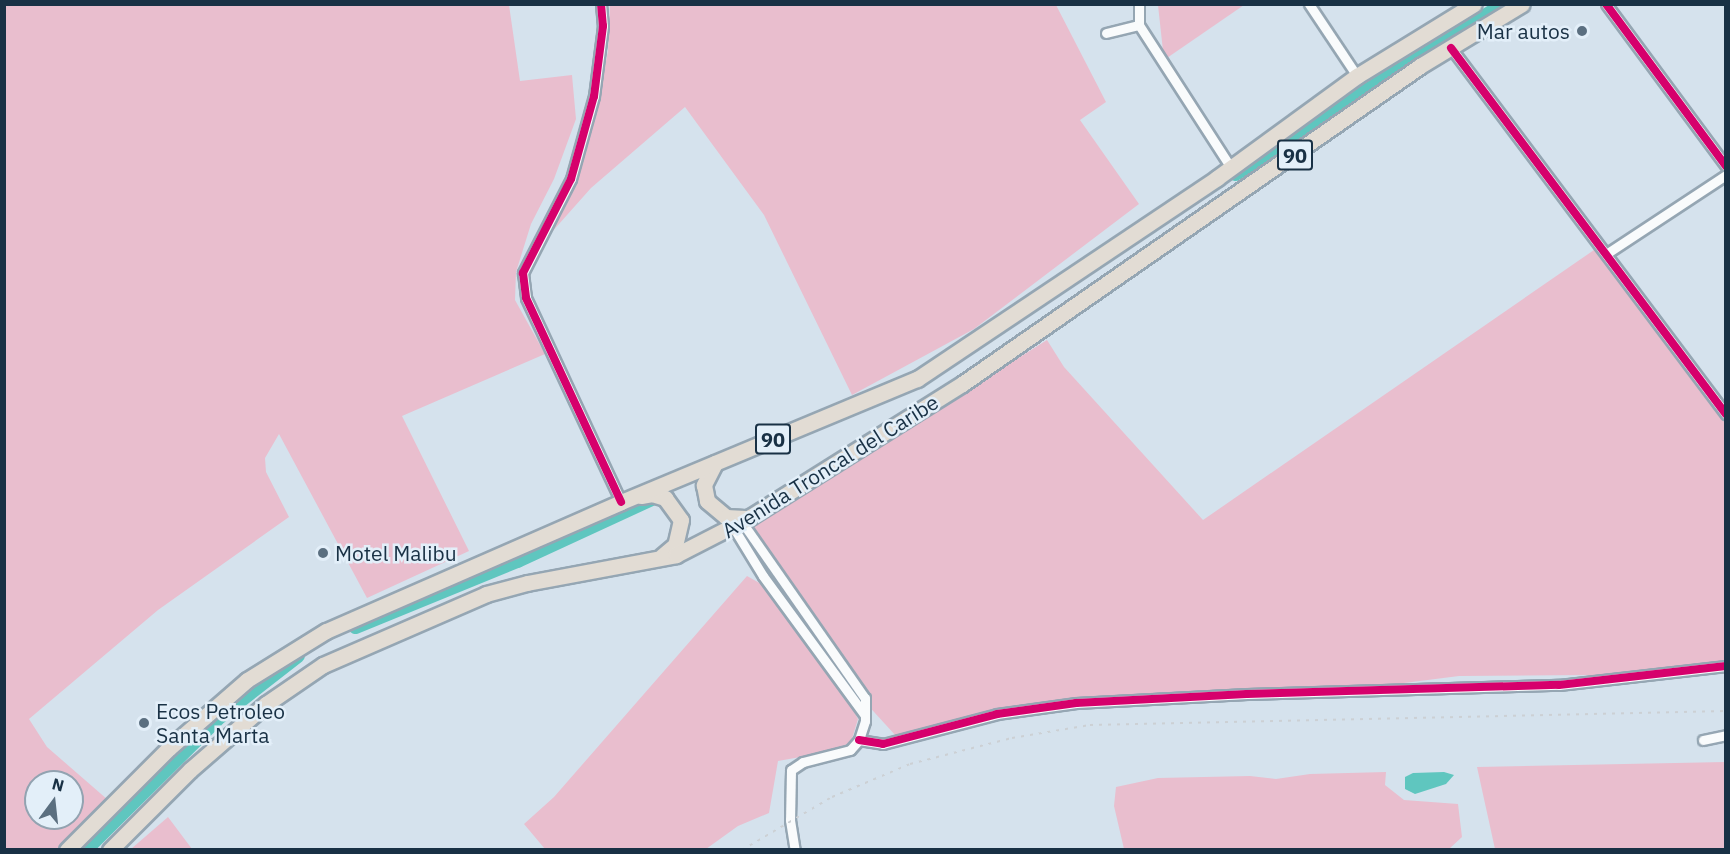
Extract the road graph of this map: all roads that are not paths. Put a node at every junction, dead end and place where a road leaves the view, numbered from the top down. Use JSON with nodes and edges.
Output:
{"nodes":[{"id":1,"x":601,"y":4,"type":"edge"},
{"id":2,"x":1139,"y":4,"type":"edge"},
{"id":3,"x":1309,"y":4,"type":"edge"},
{"id":4,"x":1474,"y":4,"type":"edge"},
{"id":5,"x":1522,"y":4,"type":"edge"},
{"id":6,"x":1606,"y":4,"type":"edge"},
{"id":7,"x":1139,"y":25,"type":"junction"},
{"id":8,"x":1106,"y":33,"type":"dead end"},
{"id":9,"x":1451,"y":48,"type":"junction"},
{"id":10,"x":1357,"y":76,"type":"junction"},
{"id":11,"x":1725,"y":166,"type":"edge"},
{"id":12,"x":1231,"y":168,"type":"junction"},
{"id":13,"x":1725,"y":175,"type":"edge"},
{"id":14,"x":1606,"y":254,"type":"junction"},
{"id":15,"x":1725,"y":414,"type":"edge"},
{"id":16,"x":715,"y":463,"type":"junction"},
{"id":17,"x":621,"y":502,"type":"junction"},
{"id":18,"x":742,"y":522,"type":"junction"},
{"id":19,"x":654,"y":561,"type":"junction"},
{"id":20,"x":1725,"y":666,"type":"edge"},
{"id":21,"x":1725,"y":735,"type":"edge"},
{"id":22,"x":860,"y":740,"type":"junction"},
{"id":23,"x":1703,"y":740,"type":"dead end"},
{"id":24,"x":67,"y":849,"type":"edge"},
{"id":25,"x":110,"y":849,"type":"edge"},
{"id":26,"x":795,"y":849,"type":"edge"}],
"edges":[{"from":1,"to":17,"type":"street"},
{"from":2,"to":7,"type":"street"},
{"from":3,"to":10,"type":"street"},
{"from":4,"to":10,"type":"highway","name":"Avenida Troncal del Caribe","number":"90"},
{"from":5,"to":9,"type":"highway","name":"Avenida Troncal del Caribe","number":"90"},
{"from":6,"to":11,"type":"street"},
{"from":7,"to":8,"type":"street"},
{"from":7,"to":12,"type":"street"},
{"from":9,"to":14,"type":"street"},
{"from":9,"to":18,"type":"highway","name":"Avenida Troncal del Caribe","number":"90"},
{"from":10,"to":12,"type":"highway","name":"Avenida Troncal del Caribe","number":"90"},
{"from":12,"to":16,"type":"highway","name":"Avenida Troncal del Caribe","number":"90"},
{"from":13,"to":14,"type":"street"},
{"from":14,"to":15,"type":"street"},
{"from":16,"to":17,"type":"highway","name":"Avenida Troncal del Caribe","number":"90"},
{"from":16,"to":18,"type":"highway"},
{"from":17,"to":19,"type":"highway"},
{"from":17,"to":24,"type":"highway","name":"Avenida Troncal del Caribe","number":"90"},
{"from":18,"to":19,"type":"highway","name":"Avenida Troncal del Caribe","number":"90"},
{"from":18,"to":22,"type":"street"},
{"from":19,"to":25,"type":"highway","name":"Avenida Troncal del Caribe","number":"90"},
{"from":20,"to":22,"type":"street"},
{"from":21,"to":23,"type":"street"},
{"from":22,"to":26,"type":"street"}]}
